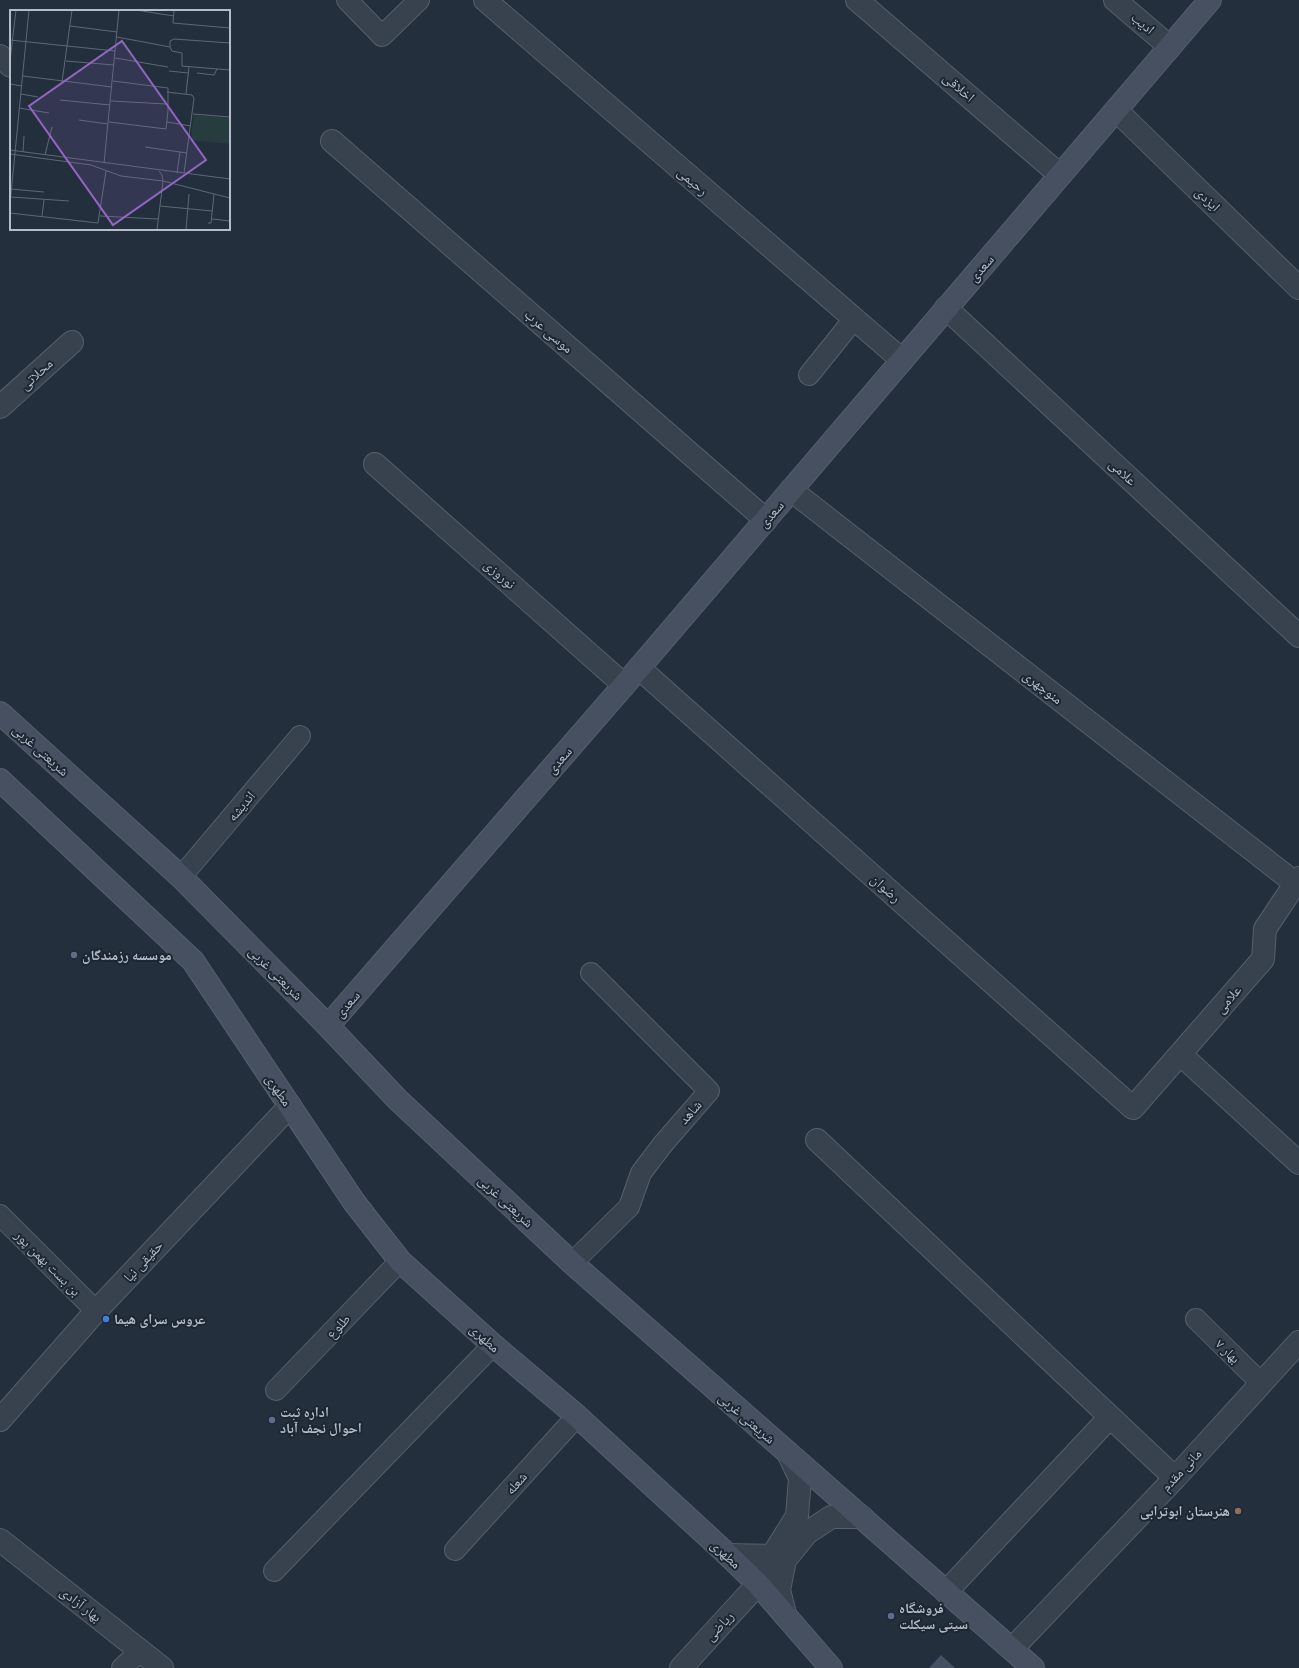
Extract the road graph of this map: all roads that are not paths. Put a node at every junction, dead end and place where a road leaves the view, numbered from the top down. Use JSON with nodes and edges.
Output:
{"nodes":[{"id":1,"x":347,"y":0,"type":"edge"},
{"id":2,"x":418,"y":0,"type":"edge"},
{"id":3,"x":485,"y":0,"type":"edge"},
{"id":4,"x":857,"y":0,"type":"edge"},
{"id":5,"x":1115,"y":0,"type":"edge"},
{"id":6,"x":1210,"y":0,"type":"edge"},
{"id":7,"x":1170,"y":47,"type":"junction"},
{"id":8,"x":0,"y":56,"type":"edge"},
{"id":9,"x":10,"y":65,"type":"edge"},
{"id":10,"x":1116,"y":110,"type":"junction"},
{"id":11,"x":332,"y":141,"type":"dead end"},
{"id":12,"x":1060,"y":175,"type":"junction"},
{"id":13,"x":1299,"y":288,"type":"edge"},
{"id":14,"x":946,"y":308,"type":"junction"},
{"id":15,"x":854,"y":319,"type":"junction"},
{"id":16,"x":72,"y":342,"type":"dead end"},
{"id":17,"x":902,"y":360,"type":"junction"},
{"id":18,"x":809,"y":375,"type":"dead end"},
{"id":19,"x":0,"y":407,"type":"edge"},
{"id":20,"x":375,"y":464,"type":"dead end"},
{"id":21,"x":791,"y":490,"type":"junction"},
{"id":22,"x":766,"y":520,"type":"junction"},
{"id":23,"x":1299,"y":636,"type":"edge"},
{"id":24,"x":639,"y":668,"type":"junction"},
{"id":25,"x":624,"y":685,"type":"junction"},
{"id":26,"x":0,"y":713,"type":"edge"},
{"id":27,"x":300,"y":736,"type":"dead end"},
{"id":28,"x":0,"y":780,"type":"edge"},
{"id":29,"x":181,"y":877,"type":"junction"},
{"id":30,"x":1297,"y":881,"type":"edge"},
{"id":31,"x":591,"y":973,"type":"dead end"},
{"id":32,"x":328,"y":1026,"type":"junction"},
{"id":33,"x":1180,"y":1054,"type":"junction"},
{"id":34,"x":290,"y":1106,"type":"junction"},
{"id":35,"x":1133,"y":1108,"type":"joint"},
{"id":36,"x":817,"y":1140,"type":"dead end"},
{"id":37,"x":1299,"y":1163,"type":"edge"},
{"id":38,"x":0,"y":1215,"type":"edge"},
{"id":39,"x":400,"y":1261,"type":"junction"},
{"id":40,"x":572,"y":1263,"type":"junction"},
{"id":41,"x":96,"y":1311,"type":"junction"},
{"id":42,"x":1196,"y":1319,"type":"dead end"},
{"id":43,"x":1299,"y":1342,"type":"edge"},
{"id":44,"x":493,"y":1345,"type":"junction"},
{"id":45,"x":1261,"y":1383,"type":"junction"},
{"id":46,"x":276,"y":1390,"type":"dead end"},
{"id":47,"x":577,"y":1416,"type":"junction"},
{"id":48,"x":1110,"y":1417,"type":"junction"},
{"id":49,"x":0,"y":1420,"type":"edge"},
{"id":50,"x":788,"y":1453,"type":"junction"},
{"id":51,"x":1175,"y":1478,"type":"junction"},
{"id":52,"x":862,"y":1517,"type":"junction"},
{"id":53,"x":0,"y":1540,"type":"edge"},
{"id":54,"x":455,"y":1550,"type":"dead end"},
{"id":55,"x":728,"y":1555,"type":"junction"},
{"id":56,"x":772,"y":1556,"type":"junction"},
{"id":57,"x":274,"y":1571,"type":"dead end"},
{"id":58,"x":758,"y":1584,"type":"junction"},
{"id":59,"x":946,"y":1592,"type":"junction"},
{"id":60,"x":785,"y":1614,"type":"junction"},
{"id":61,"x":1012,"y":1649,"type":"junction"},
{"id":62,"x":140,"y":1651,"type":"junction"},
{"id":63,"x":122,"y":1668,"type":"edge"},
{"id":64,"x":162,"y":1668,"type":"edge"},
{"id":65,"x":681,"y":1668,"type":"edge"},
{"id":66,"x":831,"y":1668,"type":"edge"},
{"id":67,"x":1033,"y":1668,"type":"edge"}],
"edges":[{"from":1,"to":2,"type":"lane"},
{"from":3,"to":15,"type":"street","name":"رحیمی"},
{"from":4,"to":12,"type":"street","name":"اخلاقی"},
{"from":5,"to":7,"type":"street","name":"ادیب"},
{"from":6,"to":7,"type":"main road","name":"سعدی"},
{"from":7,"to":10,"type":"main road","name":"سعدی"},
{"from":8,"to":9,"type":"street"},
{"from":10,"to":12,"type":"main road","name":"سعدی"},
{"from":10,"to":13,"type":"street","name":"ایزدی"},
{"from":11,"to":22,"type":"street","name":"موسی عرب"},
{"from":12,"to":14,"type":"main road","name":"سعدی"},
{"from":14,"to":17,"type":"main road","name":"سعدی"},
{"from":14,"to":23,"type":"street","name":"علامی"},
{"from":15,"to":17,"type":"street","name":"رحیمی"},
{"from":15,"to":18,"type":"lane"},
{"from":16,"to":19,"type":"street","name":"محلاتی"},
{"from":17,"to":21,"type":"main road","name":"سعدی"},
{"from":20,"to":25,"type":"street","name":"نوروزی"},
{"from":21,"to":22,"type":"main road","name":"سعدی"},
{"from":21,"to":30,"type":"street","name":"منوچهری"},
{"from":22,"to":24,"type":"main road","name":"سعدی"},
{"from":24,"to":25,"type":"main road","name":"سعدی"},
{"from":24,"to":35,"type":"street","name":"رضوان"},
{"from":25,"to":32,"type":"main road","name":"سعدی"},
{"from":26,"to":29,"type":"main road","name":"شریعتی غربی"},
{"from":27,"to":29,"type":"lane","name":"اندیشه"},
{"from":28,"to":34,"type":"main road","name":"مطهری"},
{"from":29,"to":32,"type":"main road","name":"شریعتی غربی"},
{"from":30,"to":33,"type":"street","name":"علامی"},
{"from":31,"to":40,"type":"lane","name":"شاهد"},
{"from":32,"to":40,"type":"main road","name":"شریعتی غربی"},
{"from":33,"to":35,"type":"street","name":"علامی"},
{"from":33,"to":37,"type":"street"},
{"from":34,"to":39,"type":"main road","name":"مطهری"},
{"from":34,"to":41,"type":"street","name":"حقیقی نیا"},
{"from":36,"to":48,"type":"street"},
{"from":38,"to":41,"type":"lane","name":"بن بست بهمن پور"},
{"from":39,"to":44,"type":"main road","name":"مطهری"},
{"from":39,"to":46,"type":"lane","name":"طلوع"},
{"from":40,"to":50,"type":"main road","name":"شریعتی غربی"},
{"from":41,"to":49,"type":"street","name":"حقیقی نیا"},
{"from":42,"to":45,"type":"lane","name":"بهار ۷"},
{"from":43,"to":45,"type":"street","name":"مانی مقدم"},
{"from":44,"to":47,"type":"main road","name":"مطهری"},
{"from":44,"to":57,"type":"lane"},
{"from":45,"to":51,"type":"street","name":"مانی مقدم"},
{"from":47,"to":54,"type":"lane","name":"شعله"},
{"from":47,"to":55,"type":"main road","name":"مطهری"},
{"from":48,"to":51,"type":"street"},
{"from":48,"to":59,"type":"street"},
{"from":50,"to":52,"type":"main road","name":"شریعتی غربی"},
{"from":50,"to":56,"type":"street","name":"ریاضی"},
{"from":51,"to":61,"type":"street","name":"مانی مقدم"},
{"from":52,"to":59,"type":"main road","name":"شریعتی غربی"},
{"from":52,"to":60,"type":"street"},
{"from":53,"to":62,"type":"street","name":"بهار آزادی"},
{"from":55,"to":56,"type":"street"},
{"from":55,"to":58,"type":"main road","name":"مطهری"},
{"from":56,"to":58,"type":"street","name":"ریاضی"},
{"from":58,"to":60,"type":"main road","name":"مطهری"},
{"from":58,"to":65,"type":"street","name":"ریاضی"},
{"from":59,"to":61,"type":"main road","name":"شریعتی غربی"},
{"from":60,"to":66,"type":"main road","name":"مطهری"},
{"from":61,"to":67,"type":"main road","name":"شریعتی غربی"},
{"from":62,"to":63,"type":"lane"},
{"from":62,"to":64,"type":"street","name":"بهار آزادی"}]}
